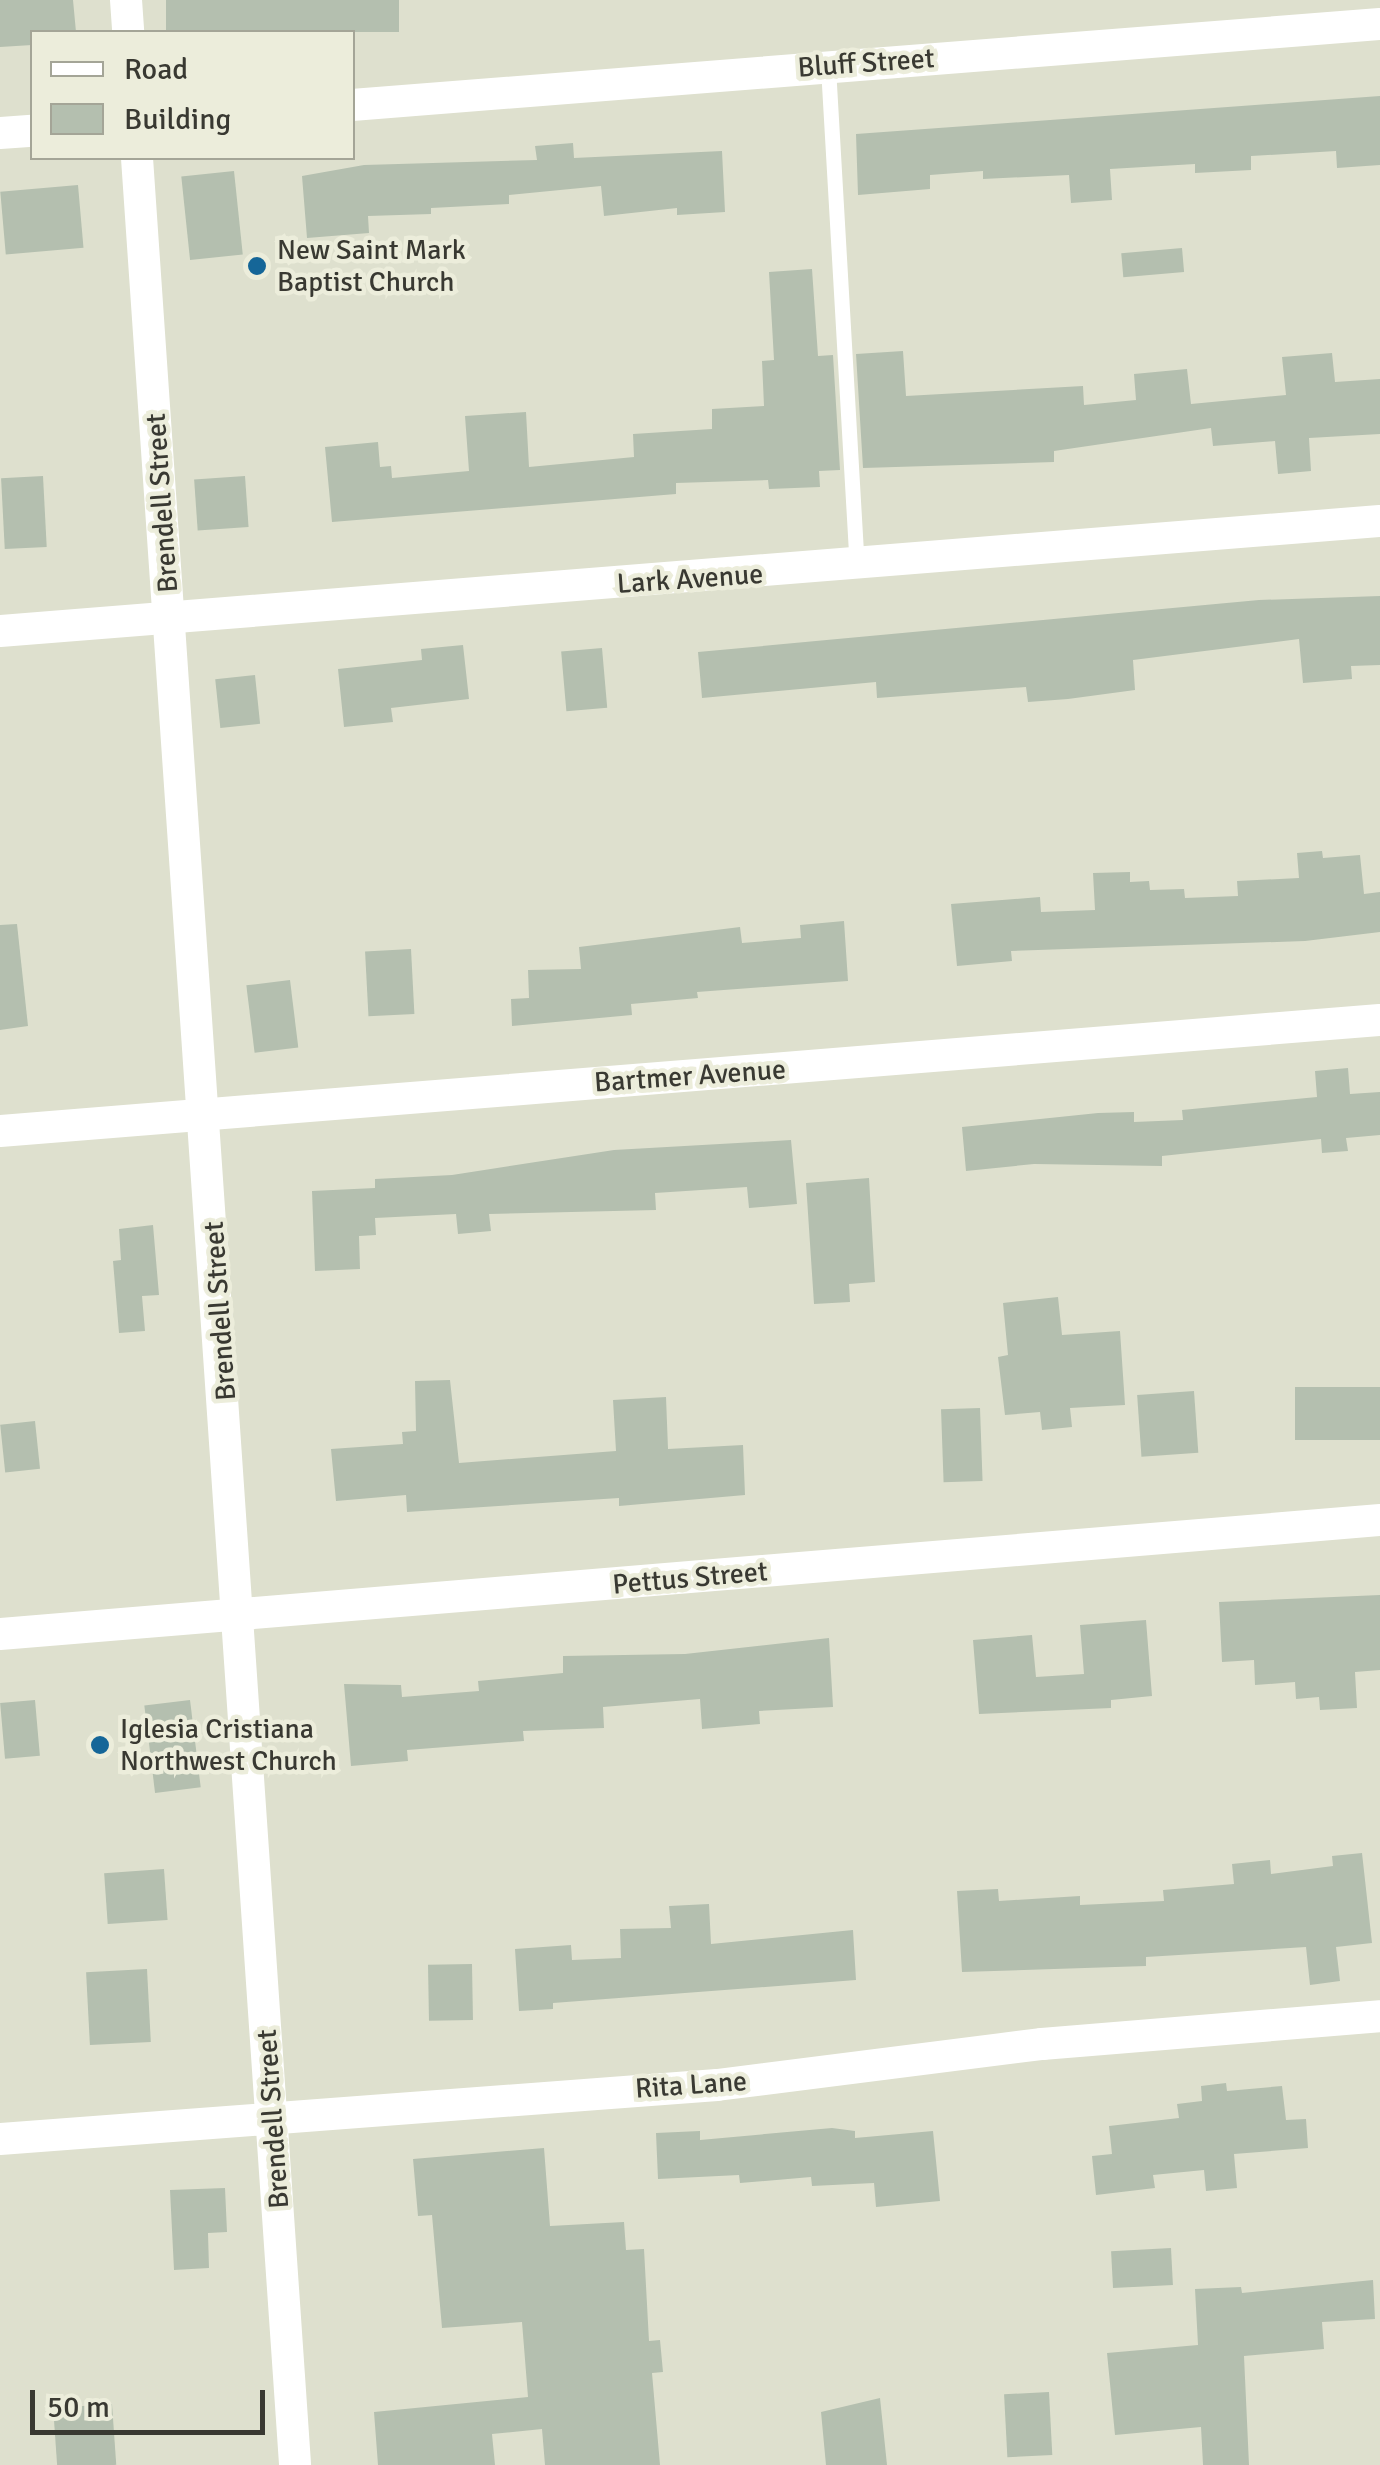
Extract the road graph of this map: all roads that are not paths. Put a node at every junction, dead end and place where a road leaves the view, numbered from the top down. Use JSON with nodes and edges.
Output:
{"nodes":[{"id":1,"x":126,"y":0,"type":"edge"},
{"id":2,"x":1380,"y":24,"type":"edge"},
{"id":3,"x":128,"y":30,"type":"edge"},
{"id":4,"x":828,"y":67,"type":"junction"},
{"id":5,"x":355,"y":106,"type":"edge"},
{"id":6,"x":30,"y":131,"type":"edge"},
{"id":7,"x":0,"y":134,"type":"edge"},
{"id":8,"x":137,"y":160,"type":"edge"},
{"id":9,"x":1380,"y":522,"type":"edge"},
{"id":10,"x":857,"y":566,"type":"junction"},
{"id":11,"x":170,"y":618,"type":"junction"},
{"id":12,"x":0,"y":631,"type":"edge"},
{"id":13,"x":1380,"y":1020,"type":"edge"},
{"id":14,"x":206,"y":1111,"type":"junction"},
{"id":15,"x":0,"y":1131,"type":"edge"},
{"id":16,"x":1380,"y":1520,"type":"edge"},
{"id":17,"x":241,"y":1616,"type":"junction"},
{"id":18,"x":0,"y":1634,"type":"edge"},
{"id":19,"x":1380,"y":2016,"type":"edge"},
{"id":20,"x":272,"y":2120,"type":"junction"},
{"id":21,"x":0,"y":2140,"type":"edge"},
{"id":22,"x":295,"y":2465,"type":"edge"}],
"edges":[{"from":1,"to":3,"type":"street"},
{"from":2,"to":4,"type":"street","name":"Bluff Street"},
{"from":4,"to":5,"type":"street","name":"Bluff Street"},
{"from":4,"to":10,"type":"lane"},
{"from":6,"to":7,"type":"street"},
{"from":8,"to":11,"type":"street","name":"Brendell Street"},
{"from":9,"to":10,"type":"street","name":"Lark Avenue"},
{"from":10,"to":11,"type":"street","name":"Lark Avenue"},
{"from":11,"to":12,"type":"street","name":"Lark Avenue"},
{"from":11,"to":14,"type":"street","name":"Brendell Street"},
{"from":13,"to":14,"type":"street","name":"Bartmer Avenue"},
{"from":14,"to":15,"type":"street","name":"Bartmer Avenue"},
{"from":14,"to":17,"type":"street","name":"Brendell Street"},
{"from":16,"to":17,"type":"street","name":"Pettus Street"},
{"from":17,"to":18,"type":"street","name":"Pettus Street"},
{"from":17,"to":20,"type":"street","name":"Brendell Street"},
{"from":19,"to":20,"type":"street","name":"Rita Lane"},
{"from":20,"to":21,"type":"street","name":"Rita Lane"},
{"from":20,"to":22,"type":"street","name":"Brendell Street"}]}
